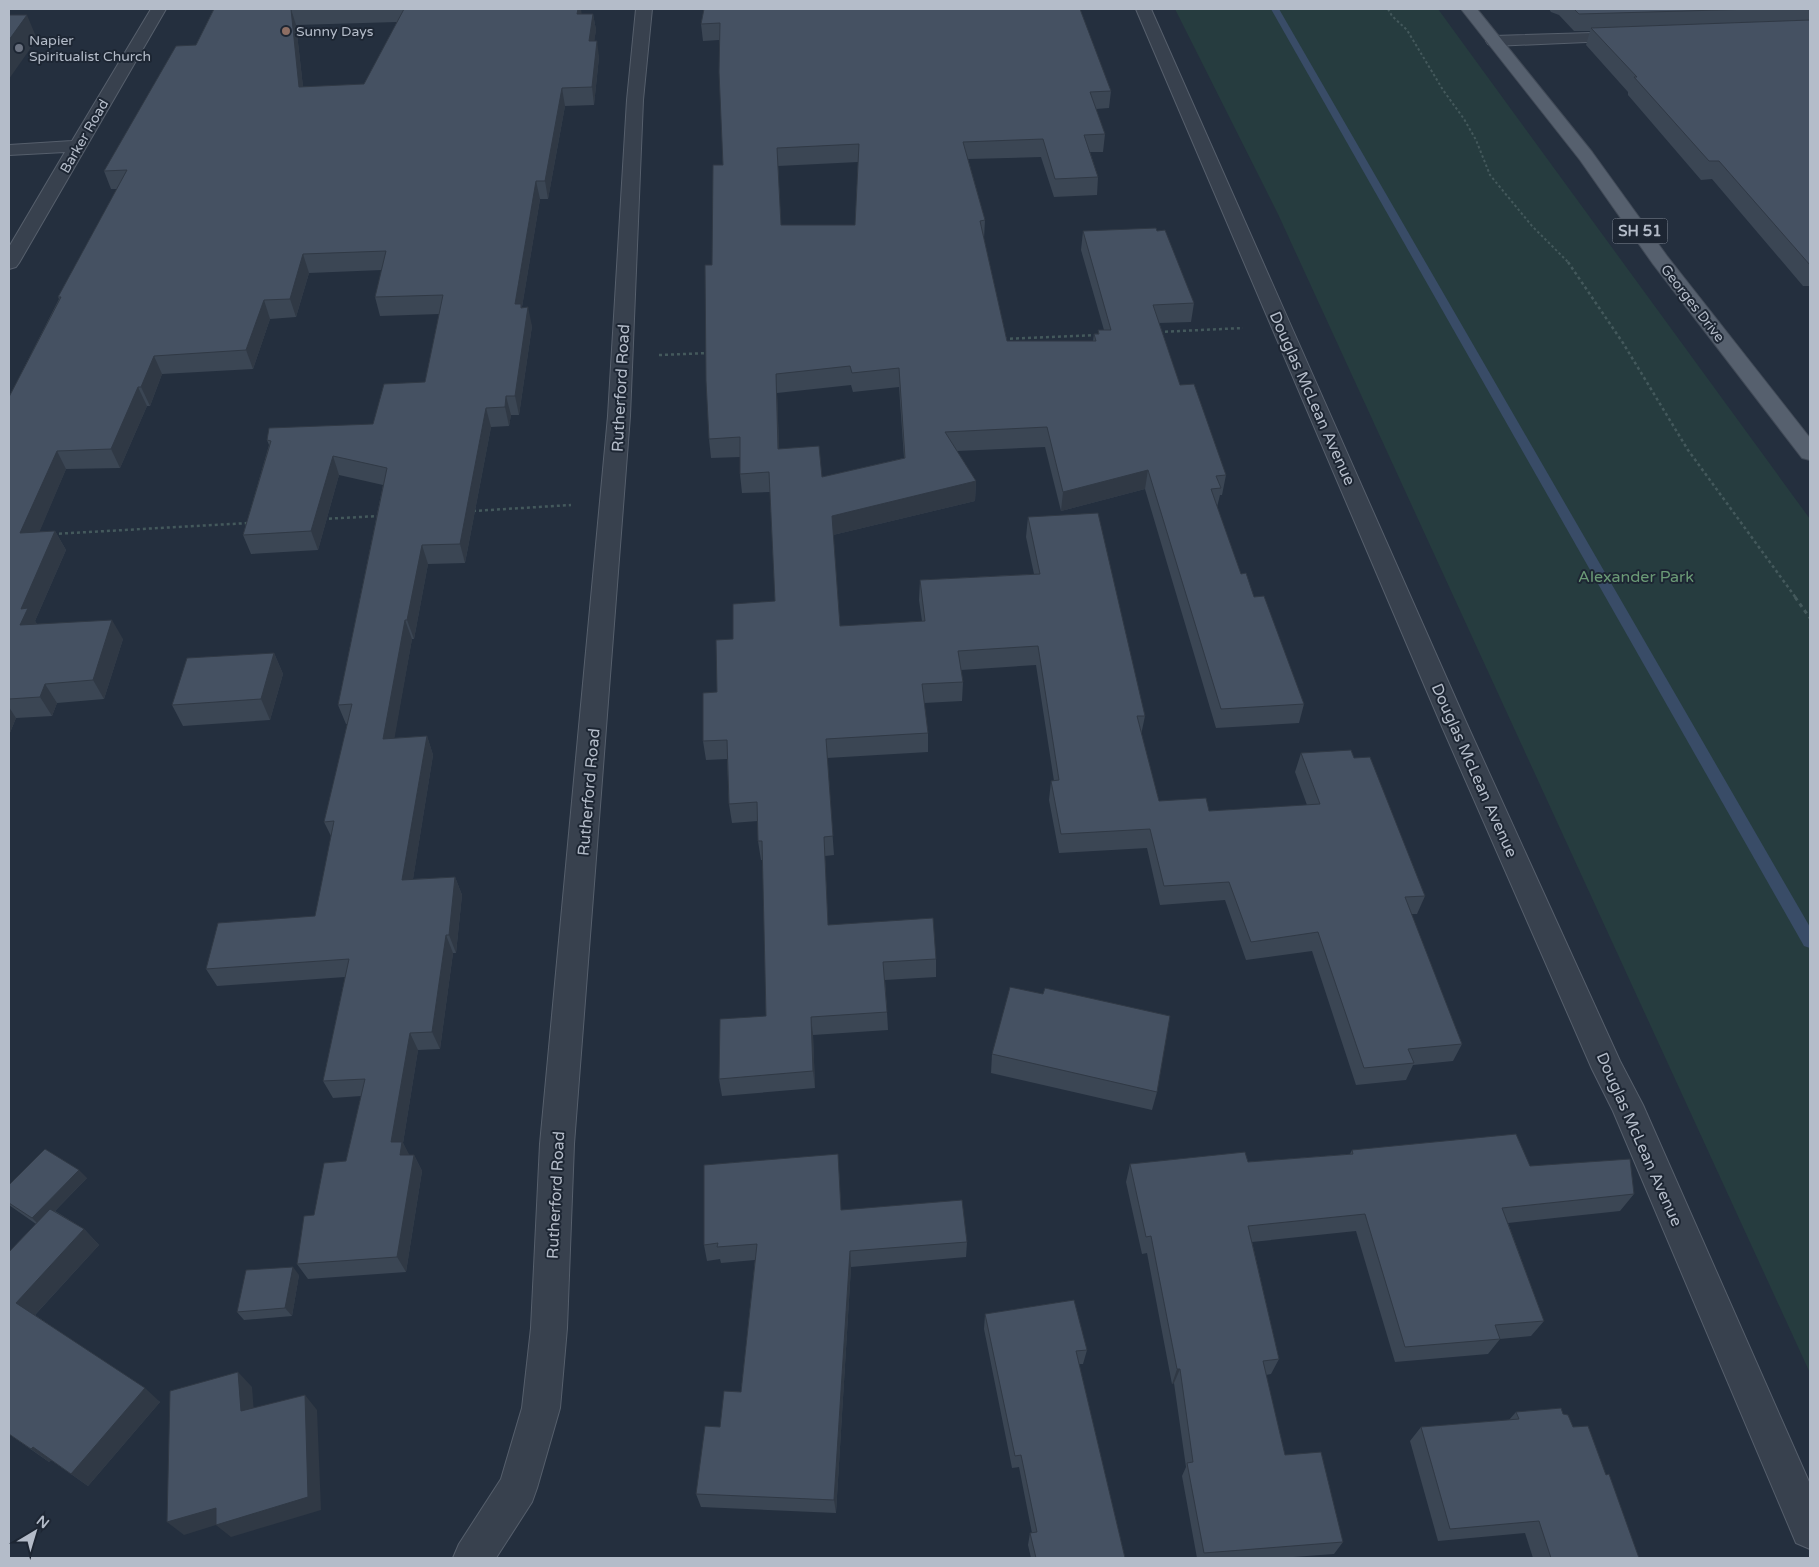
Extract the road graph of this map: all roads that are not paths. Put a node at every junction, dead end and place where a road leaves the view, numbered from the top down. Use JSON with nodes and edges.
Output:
{"nodes":[{"id":1,"x":158,"y":9,"type":"edge"},
{"id":2,"x":644,"y":9,"type":"edge"},
{"id":3,"x":1143,"y":9,"type":"edge"},
{"id":4,"x":1469,"y":9,"type":"edge"},
{"id":5,"x":1641,"y":36,"type":"edge"},
{"id":6,"x":1494,"y":41,"type":"junction"},
{"id":7,"x":79,"y":146,"type":"junction"},
{"id":8,"x":9,"y":150,"type":"edge"},
{"id":9,"x":9,"y":263,"type":"edge"},
{"id":10,"x":1810,"y":453,"type":"edge"},
{"id":11,"x":1810,"y":1529,"type":"edge"},
{"id":12,"x":473,"y":1558,"type":"edge"}],
"edges":[{"from":1,"to":7,"type":"street","name":"Barker Road"},
{"from":2,"to":12,"type":"street","name":"Rutherford Road"},
{"from":3,"to":11,"type":"street","name":"Douglas McLean Avenue"},
{"from":4,"to":6,"type":"main road","name":"Georges Drive","number":"SH 51"},
{"from":5,"to":6,"type":"street"},
{"from":6,"to":10,"type":"main road","name":"Georges Drive","number":"SH 51"},
{"from":7,"to":8,"type":"street"},
{"from":7,"to":9,"type":"street","name":"Barker Road"}]}
